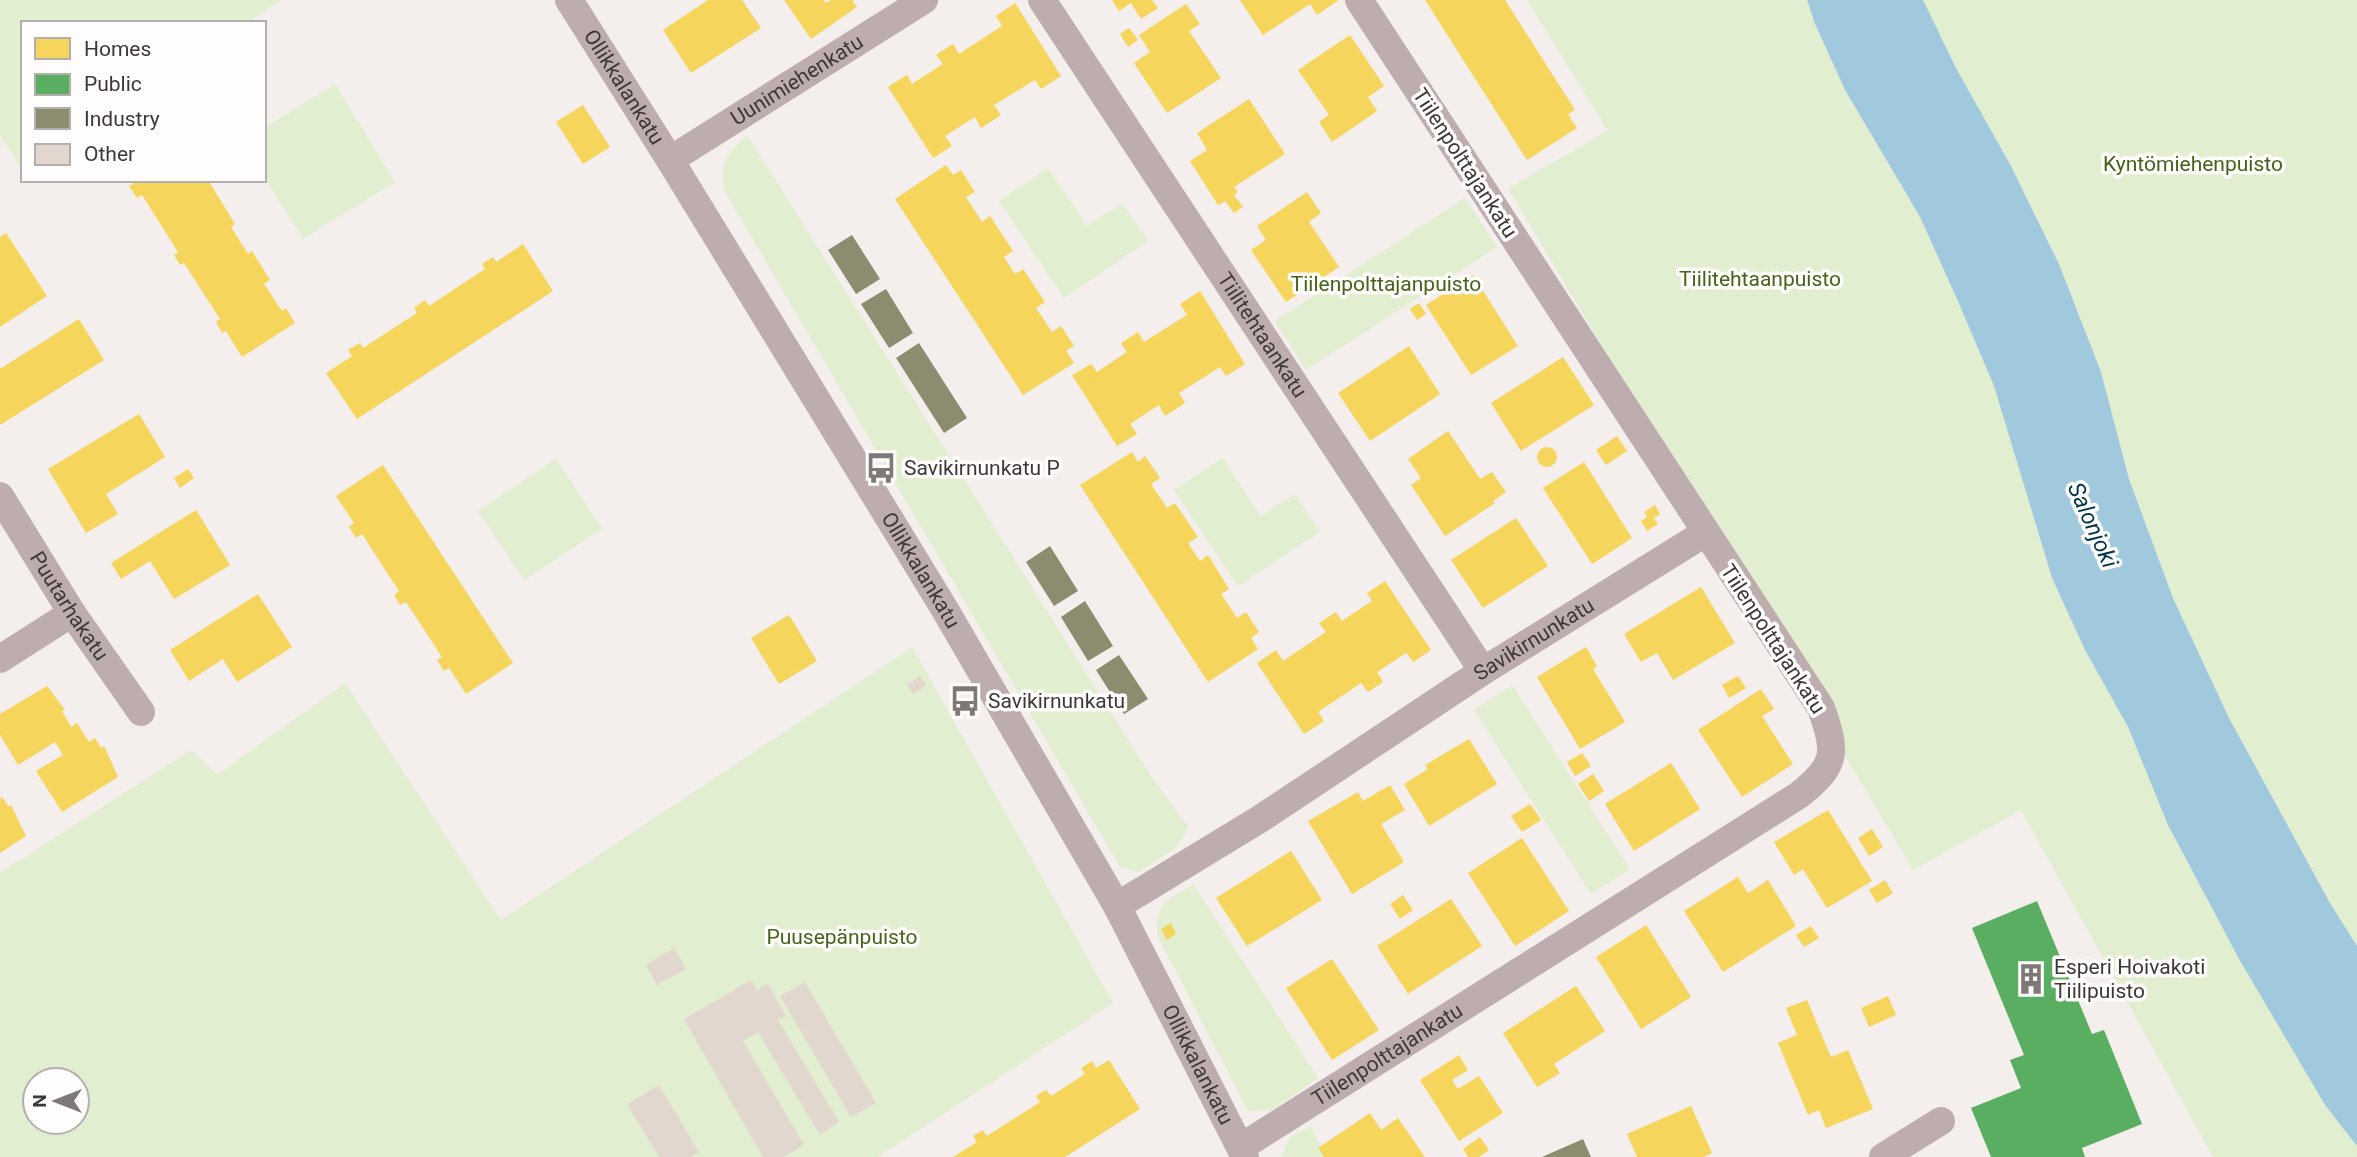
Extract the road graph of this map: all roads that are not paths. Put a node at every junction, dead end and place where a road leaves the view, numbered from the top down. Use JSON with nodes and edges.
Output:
{"nodes":[{"id":1,"x":569,"y":0,"type":"edge"},
{"id":2,"x":924,"y":0,"type":"edge"},
{"id":3,"x":1042,"y":0,"type":"edge"},
{"id":4,"x":1359,"y":0,"type":"edge"},
{"id":5,"x":670,"y":160,"type":"junction"},
{"id":6,"x":0,"y":496,"type":"edge"},
{"id":7,"x":1705,"y":533,"type":"junction"},
{"id":8,"x":72,"y":613,"type":"junction"},
{"id":9,"x":0,"y":659,"type":"edge"},
{"id":10,"x":1483,"y":671,"type":"junction"},
{"id":11,"x":141,"y":712,"type":"dead end"},
{"id":12,"x":1117,"y":906,"type":"junction"},
{"id":13,"x":1941,"y":1121,"type":"dead end"},
{"id":14,"x":1243,"y":1152,"type":"edge"},
{"id":15,"x":1883,"y":1157,"type":"edge"}],
"edges":[{"from":1,"to":5,"type":"street","name":"Ollikkalankatu"},
{"from":2,"to":5,"type":"street","name":"Uunimiehenkatu"},
{"from":3,"to":10,"type":"street","name":"Tiilitehtaankatu"},
{"from":4,"to":7,"type":"street","name":"Tiilenpolttajankatu"},
{"from":5,"to":12,"type":"street","name":"Ollikkalankatu"},
{"from":6,"to":8,"type":"street","name":"Puutarhakatu"},
{"from":7,"to":10,"type":"street","name":"Savikirnunkatu"},
{"from":7,"to":14,"type":"street","name":"Tiilenpolttajankatu"},
{"from":8,"to":9,"type":"street"},
{"from":8,"to":11,"type":"street","name":"Puutarhakatu"},
{"from":10,"to":12,"type":"street","name":"Savikirnunkatu"},
{"from":12,"to":14,"type":"street","name":"Ollikkalankatu"},
{"from":13,"to":15,"type":"street"}]}
